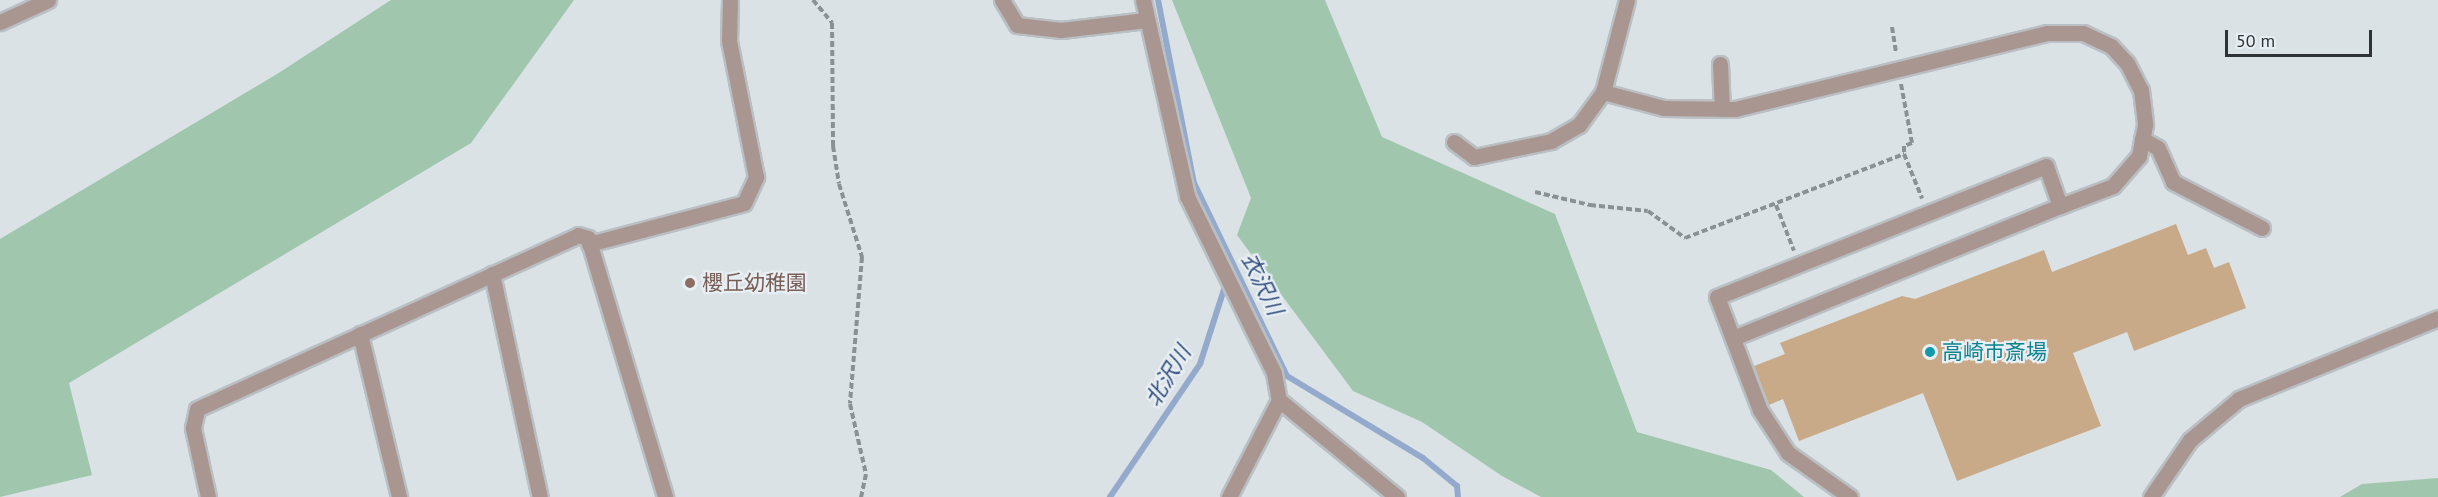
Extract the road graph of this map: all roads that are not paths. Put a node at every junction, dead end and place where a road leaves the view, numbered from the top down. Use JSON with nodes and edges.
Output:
{"nodes":[{"id":1,"x":48,"y":0,"type":"edge"},
{"id":2,"x":730,"y":0,"type":"edge"},
{"id":3,"x":1002,"y":0,"type":"edge"},
{"id":4,"x":1143,"y":0,"type":"edge"},
{"id":5,"x":1627,"y":0,"type":"edge"},
{"id":6,"x":1146,"y":20,"type":"junction"},
{"id":7,"x":0,"y":22,"type":"edge"},
{"id":8,"x":1720,"y":64,"type":"dead end"},
{"id":9,"x":1603,"y":92,"type":"junction"},
{"id":10,"x":1722,"y":109,"type":"junction"},
{"id":11,"x":2142,"y":139,"type":"junction"},
{"id":12,"x":1454,"y":142,"type":"dead end"},
{"id":13,"x":2060,"y":206,"type":"junction"},
{"id":14,"x":2262,"y":228,"type":"dead end"},
{"id":15,"x":589,"y":244,"type":"junction"},
{"id":16,"x":492,"y":274,"type":"junction"},
{"id":17,"x":2438,"y":318,"type":"edge"},
{"id":18,"x":360,"y":334,"type":"junction"},
{"id":19,"x":1733,"y":338,"type":"junction"},
{"id":20,"x":1279,"y":400,"type":"junction"},
{"id":21,"x":208,"y":497,"type":"edge"},
{"id":22,"x":399,"y":497,"type":"edge"},
{"id":23,"x":540,"y":497,"type":"edge"},
{"id":24,"x":665,"y":497,"type":"edge"},
{"id":25,"x":1229,"y":497,"type":"edge"},
{"id":26,"x":1397,"y":497,"type":"edge"},
{"id":27,"x":1850,"y":497,"type":"edge"},
{"id":28,"x":2151,"y":497,"type":"edge"}],
"edges":[{"from":1,"to":7,"type":"street"},
{"from":2,"to":15,"type":"street"},
{"from":3,"to":6,"type":"street"},
{"from":4,"to":6,"type":"street"},
{"from":5,"to":9,"type":"street"},
{"from":6,"to":20,"type":"street"},
{"from":8,"to":10,"type":"street"},
{"from":9,"to":10,"type":"street"},
{"from":9,"to":12,"type":"street"},
{"from":10,"to":11,"type":"street"},
{"from":11,"to":13,"type":"street"},
{"from":11,"to":14,"type":"street"},
{"from":13,"to":19,"type":"street"},
{"from":13,"to":19,"type":"street"},
{"from":15,"to":16,"type":"street"},
{"from":15,"to":24,"type":"street"},
{"from":16,"to":18,"type":"street"},
{"from":16,"to":23,"type":"street"},
{"from":17,"to":28,"type":"street"},
{"from":18,"to":21,"type":"street"},
{"from":18,"to":22,"type":"street"},
{"from":19,"to":27,"type":"street"},
{"from":20,"to":25,"type":"street"},
{"from":20,"to":26,"type":"street"}]}
